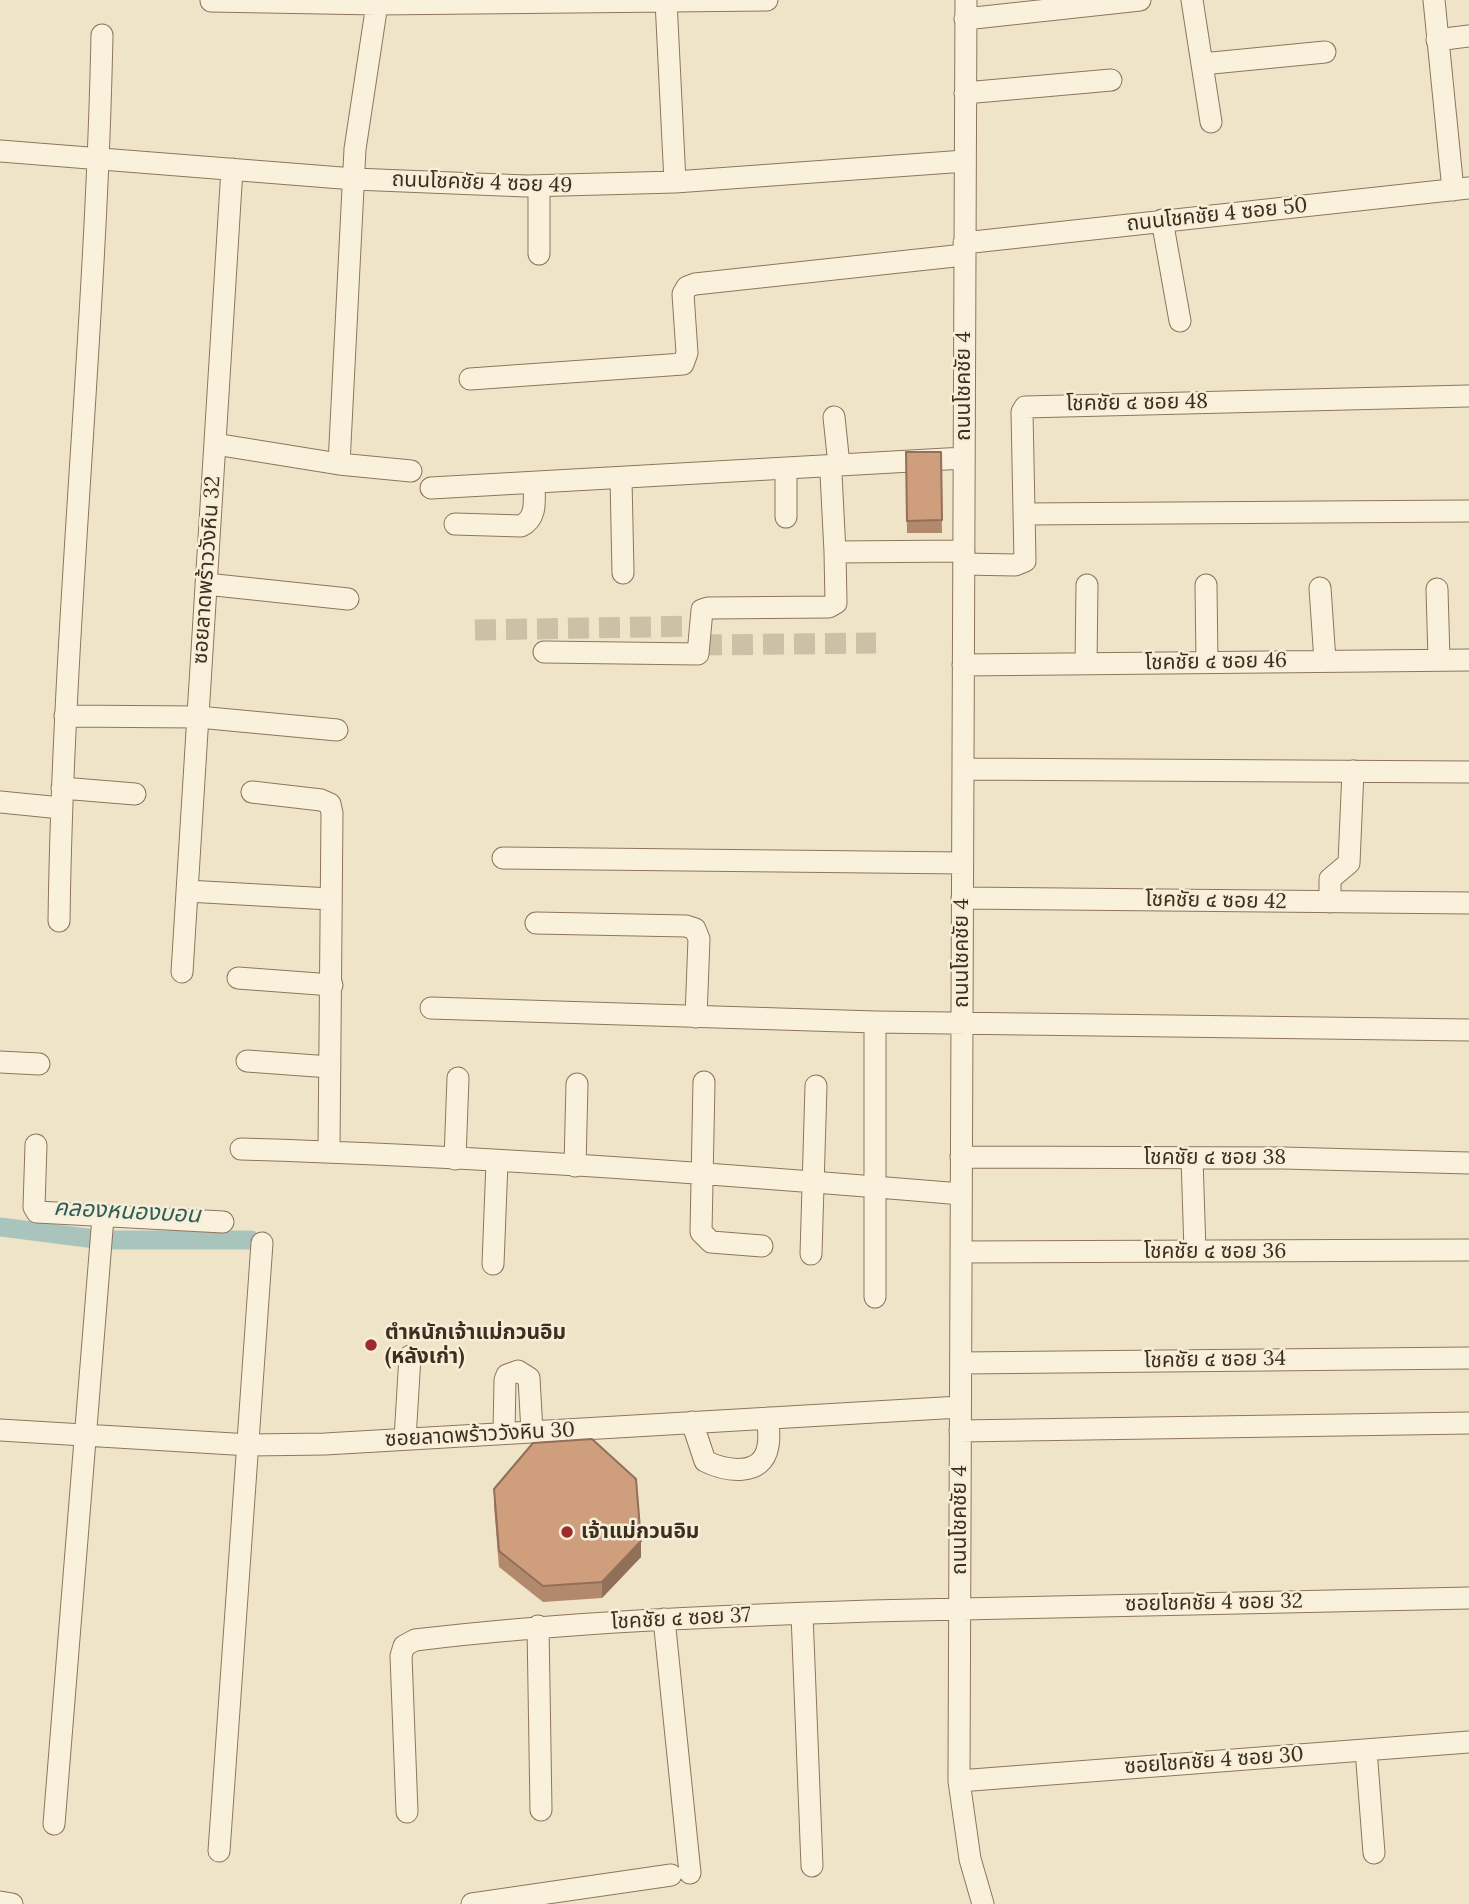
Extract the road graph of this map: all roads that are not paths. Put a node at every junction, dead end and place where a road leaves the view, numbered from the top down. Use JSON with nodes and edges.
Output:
{"nodes":[{"id":1,"x":767,"y":0,"type":"edge"},
{"id":2,"x":1140,"y":0,"type":"edge"},
{"id":3,"x":1192,"y":0,"type":"edge"},
{"id":4,"x":1434,"y":0,"type":"edge"},
{"id":5,"x":211,"y":1,"type":"edge"},
{"id":6,"x":666,"y":1,"type":"edge"},
{"id":7,"x":377,"y":4,"type":"junction"},
{"id":8,"x":965,"y":10,"type":"edge"},
{"id":9,"x":102,"y":35,"type":"dead end"},
{"id":10,"x":1469,"y":36,"type":"edge"},
{"id":11,"x":1437,"y":40,"type":"junction"},
{"id":12,"x":1325,"y":52,"type":"dead end"},
{"id":13,"x":1202,"y":64,"type":"junction"},
{"id":14,"x":1111,"y":80,"type":"dead end"},
{"id":15,"x":965,"y":93,"type":"junction"},
{"id":16,"x":1211,"y":122,"type":"dead end"},
{"id":17,"x":0,"y":152,"type":"edge"},
{"id":18,"x":99,"y":160,"type":"junction"},
{"id":19,"x":965,"y":161,"type":"junction"},
{"id":20,"x":232,"y":169,"type":"junction"},
{"id":21,"x":354,"y":179,"type":"junction"},
{"id":22,"x":675,"y":182,"type":"junction"},
{"id":23,"x":539,"y":186,"type":"junction"},
{"id":24,"x":1461,"y":189,"type":"edge"},
{"id":25,"x":1162,"y":220,"type":"junction"},
{"id":26,"x":964,"y":249,"type":"junction"},
{"id":27,"x":539,"y":254,"type":"dead end"},
{"id":28,"x":1180,"y":321,"type":"dead end"},
{"id":29,"x":470,"y":379,"type":"dead end"},
{"id":30,"x":1468,"y":396,"type":"edge"},
{"id":31,"x":834,"y":417,"type":"dead end"},
{"id":32,"x":215,"y":444,"type":"junction"},
{"id":33,"x":964,"y":458,"type":"junction"},
{"id":34,"x":340,"y":464,"type":"junction"},
{"id":35,"x":786,"y":468,"type":"junction"},
{"id":36,"x":835,"y":469,"type":"junction"},
{"id":37,"x":411,"y":471,"type":"dead end"},
{"id":38,"x":621,"y":478,"type":"junction"},
{"id":39,"x":534,"y":483,"type":"junction"},
{"id":40,"x":431,"y":488,"type":"dead end"},
{"id":41,"x":1469,"y":511,"type":"edge"},
{"id":42,"x":1024,"y":514,"type":"junction"},
{"id":43,"x":786,"y":517,"type":"dead end"},
{"id":44,"x":454,"y":524,"type":"dead end"},
{"id":45,"x":835,"y":552,"type":"junction"},
{"id":46,"x":964,"y":557,"type":"junction"},
{"id":47,"x":623,"y":573,"type":"dead end"},
{"id":48,"x":206,"y":584,"type":"junction"},
{"id":49,"x":1087,"y":585,"type":"dead end"},
{"id":50,"x":1206,"y":585,"type":"dead end"},
{"id":51,"x":1320,"y":588,"type":"dead end"},
{"id":52,"x":1437,"y":589,"type":"dead end"},
{"id":53,"x":348,"y":599,"type":"dead end"},
{"id":54,"x":544,"y":652,"type":"dead end"},
{"id":55,"x":1439,"y":659,"type":"junction"},
{"id":56,"x":1469,"y":660,"type":"edge"},
{"id":57,"x":1325,"y":661,"type":"junction"},
{"id":58,"x":1207,"y":662,"type":"junction"},
{"id":59,"x":1086,"y":664,"type":"junction"},
{"id":60,"x":963,"y":665,"type":"junction"},
{"id":61,"x":65,"y":716,"type":"junction"},
{"id":62,"x":198,"y":717,"type":"junction"},
{"id":63,"x":337,"y":730,"type":"dead end"},
{"id":64,"x":963,"y":769,"type":"junction"},
{"id":65,"x":1353,"y":771,"type":"junction"},
{"id":66,"x":1469,"y":772,"type":"edge"},
{"id":67,"x":252,"y":792,"type":"dead end"},
{"id":68,"x":135,"y":794,"type":"dead end"},
{"id":69,"x":61,"y":798,"type":"junction"},
{"id":70,"x":0,"y":802,"type":"edge"},
{"id":71,"x":503,"y":858,"type":"dead end"},
{"id":72,"x":962,"y":863,"type":"junction"},
{"id":73,"x":187,"y":891,"type":"junction"},
{"id":74,"x":962,"y":898,"type":"junction"},
{"id":75,"x":330,"y":900,"type":"junction"},
{"id":76,"x":1330,"y":902,"type":"junction"},
{"id":77,"x":1469,"y":903,"type":"edge"},
{"id":78,"x":59,"y":921,"type":"dead end"},
{"id":79,"x":536,"y":923,"type":"dead end"},
{"id":80,"x":182,"y":972,"type":"dead end"},
{"id":81,"x":238,"y":978,"type":"dead end"},
{"id":82,"x":332,"y":985,"type":"junction"},
{"id":83,"x":430,"y":1008,"type":"dead end"},
{"id":84,"x":696,"y":1017,"type":"junction"},
{"id":85,"x":875,"y":1022,"type":"junction"},
{"id":86,"x":962,"y":1024,"type":"junction"},
{"id":87,"x":1469,"y":1030,"type":"edge"},
{"id":88,"x":247,"y":1061,"type":"dead end"},
{"id":89,"x":0,"y":1062,"type":"edge"},
{"id":90,"x":39,"y":1064,"type":"dead end"},
{"id":91,"x":330,"y":1068,"type":"junction"},
{"id":92,"x":458,"y":1078,"type":"dead end"},
{"id":93,"x":704,"y":1082,"type":"dead end"},
{"id":94,"x":577,"y":1084,"type":"dead end"},
{"id":95,"x":816,"y":1086,"type":"dead end"},
{"id":96,"x":36,"y":1145,"type":"dead end"},
{"id":97,"x":241,"y":1149,"type":"dead end"},
{"id":98,"x":329,"y":1150,"type":"junction"},
{"id":99,"x":961,"y":1157,"type":"junction"},
{"id":100,"x":1192,"y":1158,"type":"junction"},
{"id":101,"x":455,"y":1159,"type":"junction"},
{"id":102,"x":497,"y":1162,"type":"junction"},
{"id":103,"x":1469,"y":1163,"type":"edge"},
{"id":104,"x":575,"y":1166,"type":"junction"},
{"id":105,"x":701,"y":1172,"type":"junction"},
{"id":106,"x":813,"y":1182,"type":"junction"},
{"id":107,"x":874,"y":1186,"type":"junction"},
{"id":108,"x":961,"y":1194,"type":"junction"},
{"id":109,"x":223,"y":1222,"type":"dead end"},
{"id":110,"x":102,"y":1233,"type":"junction"},
{"id":111,"x":262,"y":1244,"type":"dead end"},
{"id":112,"x":762,"y":1246,"type":"dead end"},
{"id":113,"x":1469,"y":1250,"type":"edge"},
{"id":114,"x":1195,"y":1251,"type":"junction"},
{"id":115,"x":961,"y":1252,"type":"junction"},
{"id":116,"x":811,"y":1254,"type":"dead end"},
{"id":117,"x":494,"y":1264,"type":"dead end"},
{"id":118,"x":875,"y":1297,"type":"dead end"},
{"id":119,"x":410,"y":1356,"type":"dead end"},
{"id":120,"x":1469,"y":1358,"type":"edge"},
{"id":121,"x":961,"y":1363,"type":"junction"},
{"id":122,"x":960,"y":1407,"type":"junction"},
{"id":123,"x":768,"y":1418,"type":"junction"},
{"id":124,"x":692,"y":1422,"type":"junction"},
{"id":125,"x":1469,"y":1423,"type":"edge"},
{"id":126,"x":0,"y":1430,"type":"edge"},
{"id":127,"x":960,"y":1431,"type":"junction"},
{"id":128,"x":532,"y":1432,"type":"junction"},
{"id":129,"x":504,"y":1433,"type":"junction"},
{"id":130,"x":86,"y":1434,"type":"junction"},
{"id":131,"x":405,"y":1439,"type":"junction"},
{"id":132,"x":250,"y":1445,"type":"junction"},
{"id":133,"x":1469,"y":1598,"type":"edge"},
{"id":134,"x":960,"y":1608,"type":"junction"},
{"id":135,"x":802,"y":1614,"type":"junction"},
{"id":136,"x":664,"y":1619,"type":"junction"},
{"id":137,"x":538,"y":1626,"type":"junction"},
{"id":138,"x":1469,"y":1742,"type":"edge"},
{"id":139,"x":1366,"y":1750,"type":"junction"},
{"id":140,"x":959,"y":1781,"type":"junction"},
{"id":141,"x":541,"y":1810,"type":"dead end"},
{"id":142,"x":407,"y":1812,"type":"dead end"},
{"id":143,"x":54,"y":1824,"type":"dead end"},
{"id":144,"x":219,"y":1850,"type":"dead end"},
{"id":145,"x":1374,"y":1853,"type":"dead end"},
{"id":146,"x":812,"y":1866,"type":"dead end"},
{"id":147,"x":551,"y":1898,"type":"edge"},
{"id":148,"x":0,"y":1902,"type":"edge"},
{"id":149,"x":12,"y":1904,"type":"edge"},
{"id":150,"x":472,"y":1904,"type":"edge"},
{"id":151,"x":984,"y":1904,"type":"edge"}],
"edges":[{"from":1,"to":6,"type":"street"},
{"from":2,"to":8,"type":"street"},
{"from":3,"to":13,"type":"street"},
{"from":4,"to":11,"type":"street"},
{"from":5,"to":7,"type":"street"},
{"from":6,"to":7,"type":"street"},
{"from":6,"to":22,"type":"street"},
{"from":7,"to":21,"type":"street"},
{"from":8,"to":15,"type":"street","name":"ถนนโชคชัย 4"},
{"from":9,"to":18,"type":"street"},
{"from":10,"to":11,"type":"street"},
{"from":11,"to":24,"type":"street"},
{"from":12,"to":13,"type":"street"},
{"from":13,"to":16,"type":"street"},
{"from":14,"to":15,"type":"street"},
{"from":15,"to":19,"type":"street","name":"ถนนโชคชัย 4"},
{"from":17,"to":18,"type":"street","name":"ถนนโชคชัย 4 ซอย 49"},
{"from":18,"to":20,"type":"street","name":"ถนนโชคชัย 4 ซอย 49"},
{"from":18,"to":61,"type":"street"},
{"from":19,"to":22,"type":"street","name":"ถนนโชคชัย 4 ซอย 49"},
{"from":19,"to":26,"type":"street","name":"ถนนโชคชัย 4"},
{"from":20,"to":21,"type":"street","name":"ถนนโชคชัย 4 ซอย 49"},
{"from":20,"to":32,"type":"street","name":"ซอยลาดพร้าววังหิน 32"},
{"from":21,"to":23,"type":"street","name":"ถนนโชคชัย 4 ซอย 49"},
{"from":21,"to":34,"type":"street"},
{"from":22,"to":23,"type":"street","name":"ถนนโชคชัย 4 ซอย 49"},
{"from":23,"to":27,"type":"street"},
{"from":24,"to":25,"type":"street","name":"ถนนโชคชัย 4 ซอย 50"},
{"from":25,"to":26,"type":"street","name":"ถนนโชคชัย 4 ซอย 50"},
{"from":25,"to":28,"type":"street"},
{"from":26,"to":29,"type":"street","name":"ถนนโชคชัย 4 ซอย 50"},
{"from":26,"to":33,"type":"street","name":"ถนนโชคชัย 4"},
{"from":30,"to":42,"type":"street","name":"โชคชัย ๔ ซอย 48"},
{"from":31,"to":36,"type":"street"},
{"from":32,"to":34,"type":"street"},
{"from":32,"to":48,"type":"street","name":"ซอยลาดพร้าววังหิน 32"},
{"from":33,"to":36,"type":"street"},
{"from":33,"to":46,"type":"street","name":"ถนนโชคชัย 4"},
{"from":34,"to":37,"type":"street"},
{"from":35,"to":36,"type":"street"},
{"from":35,"to":38,"type":"street"},
{"from":35,"to":43,"type":"street"},
{"from":36,"to":45,"type":"street"},
{"from":38,"to":39,"type":"street"},
{"from":38,"to":47,"type":"street"},
{"from":39,"to":40,"type":"street"},
{"from":39,"to":44,"type":"street"},
{"from":41,"to":42,"type":"street"},
{"from":42,"to":46,"type":"street","name":"โชคชัย ๔ ซอย 48"},
{"from":45,"to":46,"type":"street"},
{"from":45,"to":54,"type":"street"},
{"from":46,"to":60,"type":"street","name":"ถนนโชคชัย 4"},
{"from":48,"to":53,"type":"street"},
{"from":48,"to":62,"type":"street","name":"ซอยลาดพร้าววังหิน 32"},
{"from":49,"to":59,"type":"street"},
{"from":50,"to":58,"type":"street"},
{"from":51,"to":57,"type":"street"},
{"from":52,"to":55,"type":"street"},
{"from":55,"to":56,"type":"street","name":"โชคชัย ๔ ซอย 46"},
{"from":55,"to":57,"type":"street","name":"โชคชัย ๔ ซอย 46"},
{"from":57,"to":58,"type":"street","name":"โชคชัย ๔ ซอย 46"},
{"from":58,"to":59,"type":"street","name":"โชคชัย ๔ ซอย 46"},
{"from":59,"to":60,"type":"street","name":"โชคชัย ๔ ซอย 46"},
{"from":60,"to":64,"type":"street","name":"ถนนโชคชัย 4"},
{"from":61,"to":62,"type":"street"},
{"from":61,"to":69,"type":"street"},
{"from":62,"to":63,"type":"street"},
{"from":62,"to":73,"type":"street","name":"ซอยลาดพร้าววังหิน 32"},
{"from":64,"to":65,"type":"street"},
{"from":64,"to":72,"type":"street","name":"ถนนโชคชัย 4"},
{"from":65,"to":66,"type":"street"},
{"from":65,"to":76,"type":"street"},
{"from":67,"to":75,"type":"street"},
{"from":68,"to":69,"type":"street"},
{"from":69,"to":70,"type":"street"},
{"from":69,"to":78,"type":"street"},
{"from":71,"to":72,"type":"street"},
{"from":72,"to":74,"type":"street","name":"ถนนโชคชัย 4"},
{"from":73,"to":75,"type":"street"},
{"from":73,"to":80,"type":"street","name":"ซอยลาดพร้าววังหิน 32"},
{"from":74,"to":76,"type":"street","name":"โชคชัย ๔ ซอย 42"},
{"from":74,"to":86,"type":"street","name":"ถนนโชคชัย 4"},
{"from":75,"to":82,"type":"street"},
{"from":76,"to":77,"type":"street","name":"โชคชัย ๔ ซอย 42"},
{"from":79,"to":84,"type":"street"},
{"from":81,"to":82,"type":"street"},
{"from":82,"to":91,"type":"street"},
{"from":83,"to":84,"type":"street"},
{"from":84,"to":85,"type":"street"},
{"from":85,"to":86,"type":"street"},
{"from":85,"to":107,"type":"street"},
{"from":86,"to":87,"type":"street"},
{"from":86,"to":99,"type":"street","name":"ถนนโชคชัย 4"},
{"from":88,"to":91,"type":"street"},
{"from":89,"to":90,"type":"street"},
{"from":91,"to":98,"type":"street"},
{"from":92,"to":101,"type":"street"},
{"from":93,"to":105,"type":"street"},
{"from":94,"to":104,"type":"street"},
{"from":95,"to":106,"type":"street"},
{"from":96,"to":110,"type":"street"},
{"from":97,"to":98,"type":"street"},
{"from":98,"to":101,"type":"street"},
{"from":99,"to":100,"type":"street","name":"โชคชัย ๔ ซอย 38"},
{"from":99,"to":108,"type":"street","name":"ถนนโชคชัย 4"},
{"from":100,"to":103,"type":"street","name":"โชคชัย ๔ ซอย 38"},
{"from":100,"to":114,"type":"street"},
{"from":101,"to":102,"type":"street"},
{"from":102,"to":104,"type":"street"},
{"from":102,"to":117,"type":"street"},
{"from":104,"to":105,"type":"street"},
{"from":105,"to":106,"type":"street"},
{"from":105,"to":112,"type":"street"},
{"from":106,"to":107,"type":"street"},
{"from":106,"to":116,"type":"street"},
{"from":107,"to":108,"type":"street"},
{"from":107,"to":118,"type":"street"},
{"from":108,"to":115,"type":"street","name":"ถนนโชคชัย 4"},
{"from":109,"to":110,"type":"street"},
{"from":110,"to":130,"type":"street"},
{"from":111,"to":132,"type":"street"},
{"from":113,"to":114,"type":"street","name":"โชคชัย ๔ ซอย 36"},
{"from":114,"to":115,"type":"street","name":"โชคชัย ๔ ซอย 36"},
{"from":115,"to":121,"type":"street","name":"ถนนโชคชัย 4"},
{"from":119,"to":131,"type":"street"},
{"from":120,"to":121,"type":"street","name":"โชคชัย ๔ ซอย 34"},
{"from":121,"to":122,"type":"street","name":"ถนนโชคชัย 4"},
{"from":122,"to":123,"type":"street","name":"ซอยลาดพร้าววังหิน 30"},
{"from":122,"to":127,"type":"street","name":"ถนนโชคชัย 4"},
{"from":123,"to":124,"type":"street","name":"ซอยลาดพร้าววังหิน 30"},
{"from":123,"to":124,"type":"street"},
{"from":124,"to":128,"type":"street","name":"ซอยลาดพร้าววังหิน 30"},
{"from":125,"to":127,"type":"street"},
{"from":126,"to":130,"type":"street","name":"ซอยลาดพร้าววังหิน 30"},
{"from":127,"to":134,"type":"street","name":"ถนนโชคชัย 4"},
{"from":128,"to":129,"type":"street","name":"ซอยลาดพร้าววังหิน 30"},
{"from":128,"to":129,"type":"street"},
{"from":129,"to":131,"type":"street","name":"ซอยลาดพร้าววังหิน 30"},
{"from":130,"to":132,"type":"street","name":"ซอยลาดพร้าววังหิน 30"},
{"from":130,"to":143,"type":"street"},
{"from":131,"to":132,"type":"street","name":"ซอยลาดพร้าววังหิน 30"},
{"from":132,"to":144,"type":"street"},
{"from":133,"to":134,"type":"street","name":"ซอยโชคชัย 4 ซอย 32"},
{"from":134,"to":135,"type":"street","name":"โชคชัย ๔ ซอย 37"},
{"from":134,"to":140,"type":"street","name":"ถนนโชคชัย 4"},
{"from":135,"to":136,"type":"street","name":"โชคชัย ๔ ซอย 37"},
{"from":135,"to":146,"type":"street"},
{"from":136,"to":137,"type":"street","name":"โชคชัย ๔ ซอย 37"},
{"from":136,"to":147,"type":"street"},
{"from":137,"to":141,"type":"street"},
{"from":137,"to":142,"type":"street","name":"โชคชัย ๔ ซอย 37"},
{"from":138,"to":139,"type":"street","name":"ซอยโชคชัย 4 ซอย 30"},
{"from":139,"to":140,"type":"street","name":"ซอยโชคชัย 4 ซอย 30"},
{"from":139,"to":145,"type":"street"},
{"from":140,"to":151,"type":"street","name":"ถนนโชคชัย 4"},
{"from":147,"to":150,"type":"street"},
{"from":148,"to":149,"type":"street"}]}
